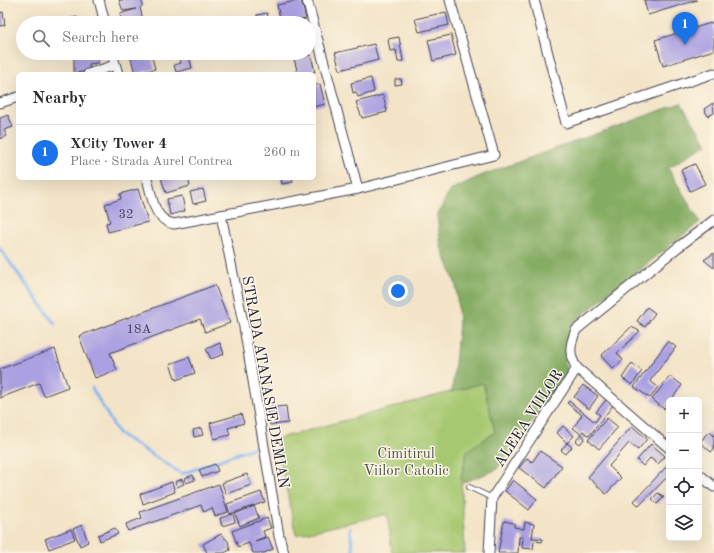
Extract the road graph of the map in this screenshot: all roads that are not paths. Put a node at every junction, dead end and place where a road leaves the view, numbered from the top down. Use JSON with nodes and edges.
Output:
{"nodes":[{"id":1,"x":99,"y":0,"type":"edge"},
{"id":2,"x":307,"y":0,"type":"edge"},
{"id":3,"x":450,"y":0,"type":"edge"},
{"id":4,"x":534,"y":0,"type":"edge"},
{"id":5,"x":103,"y":16,"type":"edge"},
{"id":6,"x":311,"y":16,"type":"edge"},
{"id":7,"x":316,"y":33,"type":"edge"},
{"id":8,"x":114,"y":60,"type":"edge"},
{"id":9,"x":116,"y":70,"type":"edge"},
{"id":10,"x":102,"y":72,"type":"edge"},
{"id":11,"x":714,"y":73,"type":"edge"},
{"id":12,"x":16,"y":98,"type":"edge"},
{"id":13,"x":0,"y":103,"type":"edge"},
{"id":14,"x":148,"y":180,"type":"edge"},
{"id":15,"x":358,"y":189,"type":"junction"},
{"id":16,"x":221,"y":215,"type":"junction"},
{"id":17,"x":714,"y":220,"type":"edge"},
{"id":18,"x":577,"y":368,"type":"junction"},
{"id":19,"x":666,"y":445,"type":"edge"},
{"id":20,"x":702,"y":477,"type":"edge"},
{"id":21,"x":470,"y":487,"type":"dead end"},
{"id":22,"x":714,"y":487,"type":"edge"},
{"id":23,"x":492,"y":498,"type":"junction"},
{"id":24,"x":284,"y":553,"type":"edge"},
{"id":25,"x":489,"y":553,"type":"edge"}],
"edges":[{"from":1,"to":5,"type":"street"},
{"from":2,"to":6,"type":"street"},
{"from":3,"to":15,"type":"street"},
{"from":4,"to":11,"type":"street"},
{"from":7,"to":15,"type":"street"},
{"from":8,"to":9,"type":"street"},
{"from":9,"to":10,"type":"street"},
{"from":12,"to":13,"type":"street"},
{"from":14,"to":16,"type":"street"},
{"from":15,"to":16,"type":"street"},
{"from":16,"to":24,"type":"street","name":"STRADA ATANASIE DEMIAN"},
{"from":17,"to":18,"type":"street","name":"ALEEA VIILOR"},
{"from":18,"to":19,"type":"street"},
{"from":18,"to":23,"type":"street","name":"ALEEA VIILOR"},
{"from":20,"to":22,"type":"street"},
{"from":21,"to":23,"type":"lane"},
{"from":23,"to":25,"type":"street"}]}
